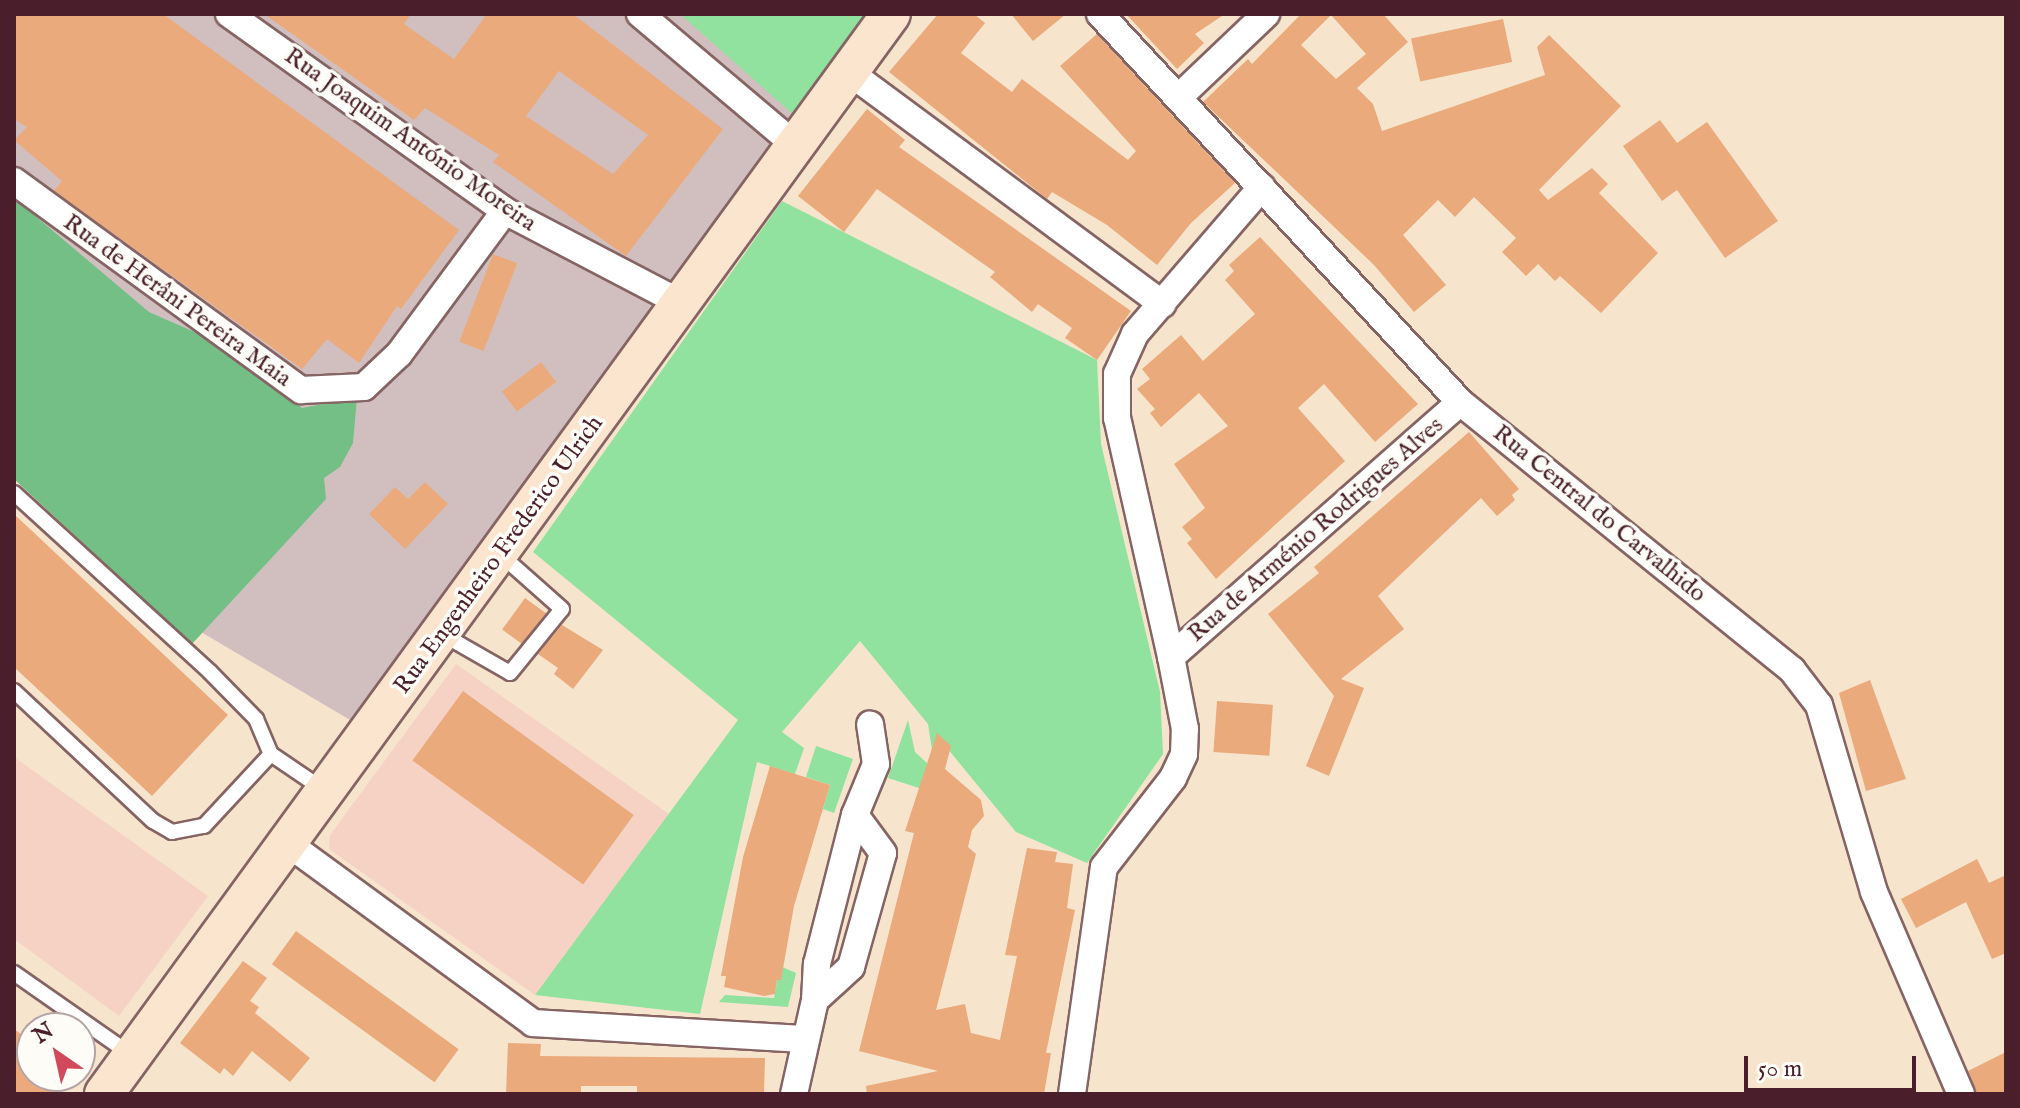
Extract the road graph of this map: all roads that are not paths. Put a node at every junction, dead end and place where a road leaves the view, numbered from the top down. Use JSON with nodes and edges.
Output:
{"nodes":[{"id":1,"x":229,"y":14,"type":"edge"},
{"id":2,"x":640,"y":14,"type":"edge"},
{"id":3,"x":891,"y":14,"type":"edge"},
{"id":4,"x":1100,"y":14,"type":"edge"},
{"id":5,"x":1266,"y":14,"type":"edge"},
{"id":6,"x":849,"y":72,"type":"junction"},
{"id":7,"x":1180,"y":96,"type":"junction"},
{"id":8,"x":795,"y":145,"type":"junction"},
{"id":9,"x":14,"y":181,"type":"edge"},
{"id":10,"x":1262,"y":187,"type":"junction"},
{"id":11,"x":505,"y":211,"type":"junction"},
{"id":12,"x":681,"y":303,"type":"junction"},
{"id":13,"x":1162,"y":304,"type":"junction"},
{"id":14,"x":1460,"y":402,"type":"junction"},
{"id":15,"x":14,"y":493,"type":"edge"},
{"id":16,"x":500,"y":554,"type":"junction"},
{"id":17,"x":442,"y":634,"type":"junction"},
{"id":18,"x":1171,"y":657,"type":"junction"},
{"id":19,"x":14,"y":691,"type":"edge"},
{"id":20,"x":870,"y":724,"type":"dead end"},
{"id":21,"x":271,"y":754,"type":"junction"},
{"id":22,"x":328,"y":792,"type":"junction"},
{"id":23,"x":855,"y":815,"type":"junction"},
{"id":24,"x":290,"y":845,"type":"junction"},
{"id":25,"x":14,"y":973,"type":"edge"},
{"id":26,"x":815,"y":1000,"type":"junction"},
{"id":27,"x":803,"y":1039,"type":"junction"},
{"id":28,"x":134,"y":1056,"type":"junction"},
{"id":29,"x":104,"y":1094,"type":"edge"},
{"id":30,"x":794,"y":1094,"type":"edge"},
{"id":31,"x":1072,"y":1094,"type":"edge"},
{"id":32,"x":1961,"y":1094,"type":"edge"}],
"edges":[{"from":1,"to":11,"type":"street","name":"Rua Joaquim António Moreira"},
{"from":2,"to":8,"type":"street"},
{"from":3,"to":6,"type":"main road","name":"Rua Engenheiro Frederico Ulrich"},
{"from":4,"to":7,"type":"street","name":"Rua Central do Carvalhido"},
{"from":5,"to":7,"type":"street"},
{"from":6,"to":8,"type":"main road","name":"Rua Engenheiro Frederico Ulrich"},
{"from":6,"to":13,"type":"street"},
{"from":7,"to":10,"type":"street","name":"Rua Central do Carvalhido"},
{"from":8,"to":12,"type":"main road","name":"Rua Engenheiro Frederico Ulrich"},
{"from":9,"to":11,"type":"street","name":"Rua de Herâni Pereira Maia"},
{"from":10,"to":13,"type":"street"},
{"from":10,"to":14,"type":"street","name":"Rua Central do Carvalhido"},
{"from":11,"to":12,"type":"street","name":"Rua Joaquim António Moreira"},
{"from":12,"to":16,"type":"main road","name":"Rua Engenheiro Frederico Ulrich"},
{"from":13,"to":18,"type":"street"},
{"from":14,"to":18,"type":"street","name":"Rua de Arménio Rodrigues Alves"},
{"from":14,"to":32,"type":"street","name":"Rua Central do Carvalhido"},
{"from":15,"to":21,"type":"lane"},
{"from":16,"to":17,"type":"main road","name":"Rua Engenheiro Frederico Ulrich"},
{"from":16,"to":17,"type":"lane"},
{"from":17,"to":22,"type":"main road","name":"Rua Engenheiro Frederico Ulrich"},
{"from":18,"to":31,"type":"street"},
{"from":19,"to":21,"type":"lane"},
{"from":20,"to":23,"type":"street"},
{"from":21,"to":22,"type":"lane"},
{"from":22,"to":24,"type":"main road","name":"Rua Engenheiro Frederico Ulrich"},
{"from":23,"to":26,"type":"street"},
{"from":23,"to":26,"type":"street"},
{"from":24,"to":27,"type":"street"},
{"from":24,"to":28,"type":"main road","name":"Rua Engenheiro Frederico Ulrich"},
{"from":25,"to":28,"type":"lane"},
{"from":26,"to":27,"type":"street"},
{"from":27,"to":30,"type":"street"},
{"from":28,"to":29,"type":"main road","name":"Rua Engenheiro Frederico Ulrich"}]}
